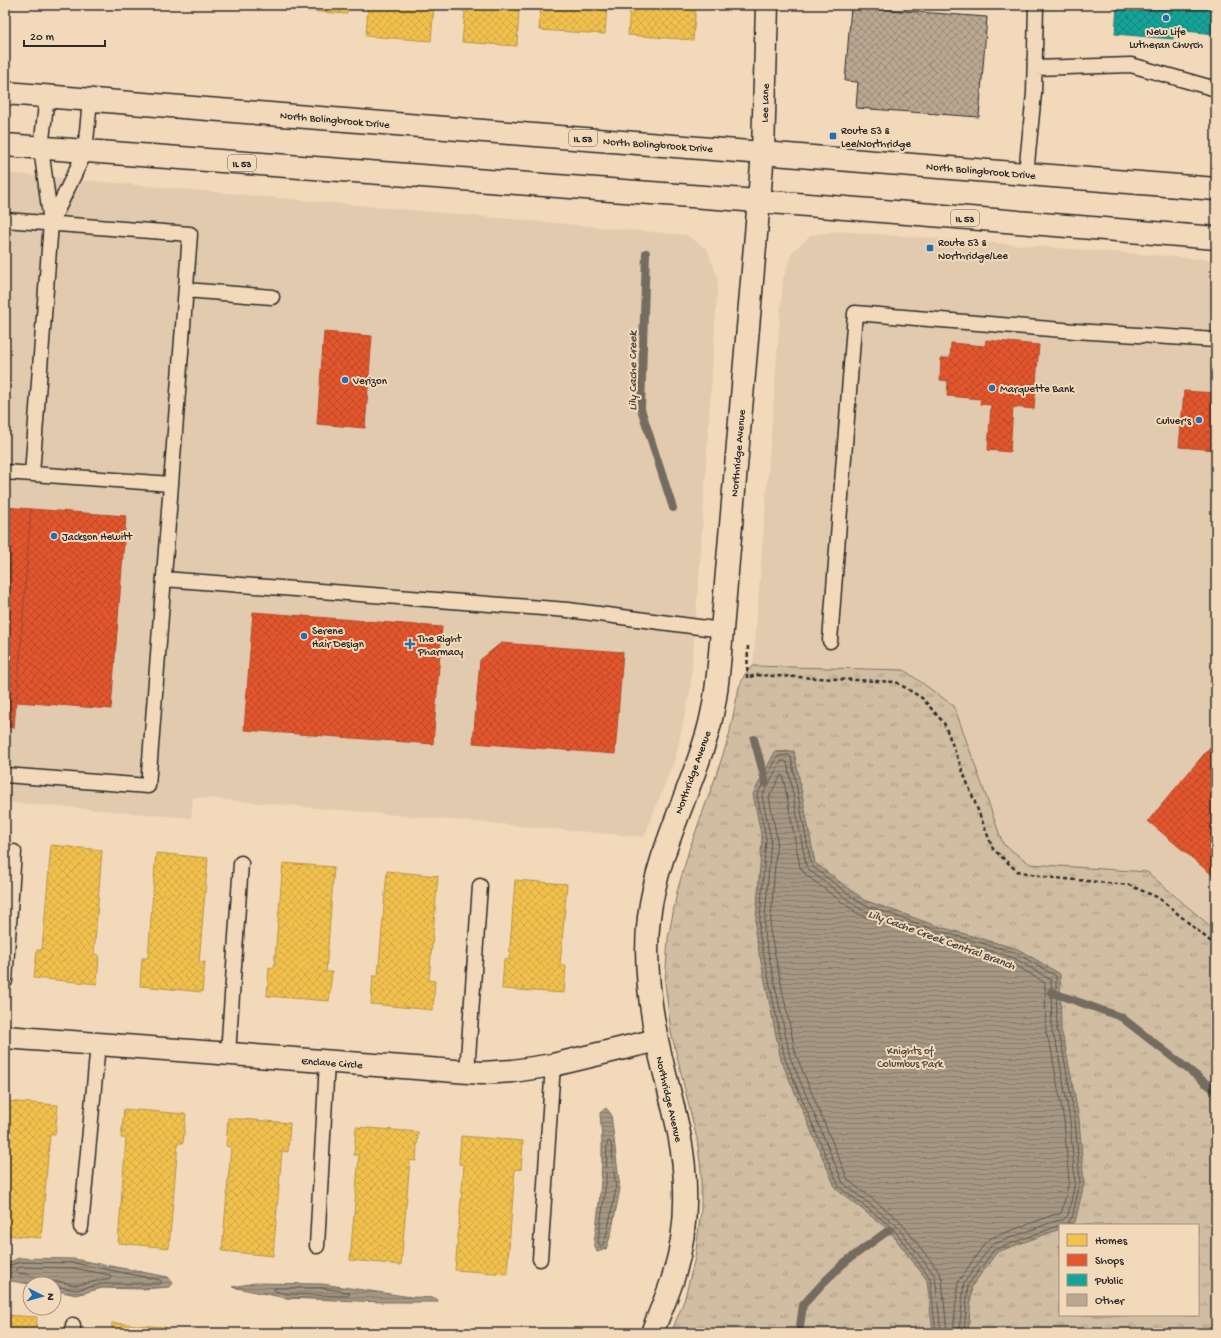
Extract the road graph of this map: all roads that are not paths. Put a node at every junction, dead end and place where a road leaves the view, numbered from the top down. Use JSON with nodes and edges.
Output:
{"nodes":[{"id":1,"x":767,"y":5,"type":"edge"},
{"id":2,"x":1036,"y":5,"type":"edge"},
{"id":3,"x":1035,"y":68,"type":"junction"},
{"id":4,"x":1216,"y":89,"type":"edge"},
{"id":5,"x":5,"y":93,"type":"edge"},
{"id":6,"x":47,"y":96,"type":"junction"},
{"id":7,"x":90,"y":100,"type":"junction"},
{"id":8,"x":5,"y":146,"type":"edge"},
{"id":9,"x":41,"y":148,"type":"junction"},
{"id":10,"x":85,"y":152,"type":"junction"},
{"id":11,"x":763,"y":153,"type":"junction"},
{"id":12,"x":1026,"y":174,"type":"junction"},
{"id":13,"x":1216,"y":189,"type":"edge"},
{"id":14,"x":758,"y":201,"type":"junction"},
{"id":15,"x":5,"y":220,"type":"edge"},
{"id":16,"x":51,"y":224,"type":"junction"},
{"id":17,"x":1216,"y":238,"type":"edge"},
{"id":18,"x":186,"y":290,"type":"junction"},
{"id":19,"x":272,"y":297,"type":"dead end"},
{"id":20,"x":1216,"y":340,"type":"edge"},
{"id":21,"x":5,"y":472,"type":"edge"},
{"id":22,"x":32,"y":474,"type":"junction"},
{"id":23,"x":171,"y":484,"type":"junction"},
{"id":24,"x":164,"y":580,"type":"junction"},
{"id":25,"x":722,"y":630,"type":"junction"},
{"id":26,"x":830,"y":641,"type":"dead end"},
{"id":27,"x":5,"y":776,"type":"edge"},
{"id":28,"x":14,"y":852,"type":"dead end"},
{"id":29,"x":241,"y":864,"type":"dead end"},
{"id":30,"x":480,"y":886,"type":"dead end"},
{"id":31,"x":5,"y":981,"type":"edge"},
{"id":32,"x":5,"y":1037,"type":"edge"},
{"id":33,"x":657,"y":1040,"type":"junction"},
{"id":34,"x":98,"y":1044,"type":"junction"},
{"id":35,"x":228,"y":1054,"type":"junction"},
{"id":36,"x":327,"y":1062,"type":"junction"},
{"id":37,"x":553,"y":1065,"type":"junction"},
{"id":38,"x":467,"y":1072,"type":"junction"},
{"id":39,"x":81,"y":1228,"type":"dead end"},
{"id":40,"x":317,"y":1246,"type":"dead end"},
{"id":41,"x":540,"y":1259,"type":"dead end"},
{"id":42,"x":652,"y":1333,"type":"edge"}],
"edges":[{"from":1,"to":11,"type":"main road","name":"Lee Lane"},
{"from":2,"to":3,"type":"lane"},
{"from":3,"to":4,"type":"lane"},
{"from":3,"to":12,"type":"lane"},
{"from":5,"to":6,"type":"main road","name":"North Bolingbrook Drive","number":"IL 53"},
{"from":6,"to":7,"type":"main road","name":"North Bolingbrook Drive","number":"IL 53"},
{"from":6,"to":9,"type":"lane"},
{"from":7,"to":10,"type":"lane"},
{"from":7,"to":11,"type":"main road","name":"North Bolingbrook Drive","number":"IL 53"},
{"from":8,"to":9,"type":"main road","number":"IL 53"},
{"from":9,"to":10,"type":"main road","number":"IL 53"},
{"from":9,"to":16,"type":"lane"},
{"from":10,"to":14,"type":"main road","number":"IL 53"},
{"from":10,"to":16,"type":"lane"},
{"from":11,"to":12,"type":"main road","name":"North Bolingbrook Drive","number":"IL 53"},
{"from":11,"to":14,"type":"main road","name":"Lee Lane"},
{"from":12,"to":13,"type":"main road","name":"North Bolingbrook Drive","number":"IL 53"},
{"from":14,"to":17,"type":"main road","number":"IL 53"},
{"from":14,"to":25,"type":"main road","name":"Northridge Avenue"},
{"from":15,"to":16,"type":"lane"},
{"from":16,"to":18,"type":"lane"},
{"from":16,"to":22,"type":"lane"},
{"from":18,"to":19,"type":"lane"},
{"from":18,"to":23,"type":"lane"},
{"from":20,"to":26,"type":"lane"},
{"from":21,"to":22,"type":"lane"},
{"from":22,"to":23,"type":"lane"},
{"from":23,"to":24,"type":"lane"},
{"from":24,"to":25,"type":"lane"},
{"from":24,"to":27,"type":"lane"},
{"from":25,"to":33,"type":"main road","name":"Northridge Avenue"},
{"from":28,"to":31,"type":"lane"},
{"from":29,"to":35,"type":"lane"},
{"from":30,"to":38,"type":"lane"},
{"from":32,"to":34,"type":"main road","name":"Enclave Circle"},
{"from":33,"to":37,"type":"main road","name":"Enclave Circle"},
{"from":33,"to":42,"type":"main road","name":"Northridge Avenue"},
{"from":34,"to":35,"type":"main road","name":"Enclave Circle"},
{"from":34,"to":39,"type":"lane"},
{"from":35,"to":36,"type":"main road","name":"Enclave Circle"},
{"from":36,"to":38,"type":"main road","name":"Enclave Circle"},
{"from":36,"to":40,"type":"lane"},
{"from":37,"to":38,"type":"main road","name":"Enclave Circle"},
{"from":37,"to":41,"type":"lane"}]}
